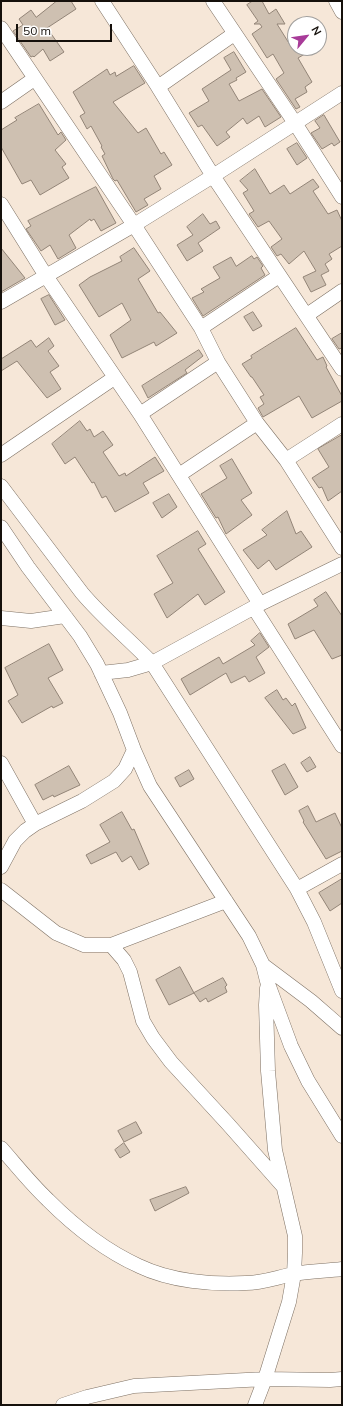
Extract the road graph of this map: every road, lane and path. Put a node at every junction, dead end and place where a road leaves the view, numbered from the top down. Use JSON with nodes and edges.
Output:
{"nodes":[{"id":1,"x":102,"y":1,"type":"edge"},
{"id":2,"x":213,"y":1,"type":"edge"},
{"id":3,"x":336,"y":1,"type":"edge"},
{"id":4,"x":342,"y":12,"type":"edge"},
{"id":5,"x":1,"y":28,"type":"edge"},
{"id":6,"x":234,"y":34,"type":"junction"},
{"id":7,"x":34,"y":79,"type":"junction"},
{"id":8,"x":158,"y":87,"type":"junction"},
{"id":9,"x":342,"y":93,"type":"edge"},
{"id":10,"x":1,"y":102,"type":"edge"},
{"id":11,"x":295,"y":123,"type":"junction"},
{"id":12,"x":213,"y":176,"type":"junction"},
{"id":13,"x":342,"y":197,"type":"edge"},
{"id":14,"x":1,"y":204,"type":"edge"},
{"id":15,"x":134,"y":224,"type":"junction"},
{"id":16,"x":46,"y":276,"type":"junction"},
{"id":17,"x":280,"y":276,"type":"junction"},
{"id":18,"x":342,"y":291,"type":"edge"},
{"id":19,"x":1,"y":302,"type":"edge"},
{"id":20,"x":307,"y":315,"type":"junction"},
{"id":21,"x":201,"y":328,"type":"junction"},
{"id":22,"x":218,"y":362,"type":"junction"},
{"id":23,"x":342,"y":369,"type":"edge"},
{"id":24,"x":114,"y":378,"type":"junction"},
{"id":25,"x":140,"y":414,"type":"junction"},
{"id":26,"x":257,"y":423,"type":"junction"},
{"id":27,"x":342,"y":424,"type":"edge"},
{"id":28,"x":1,"y":455,"type":"edge"},
{"id":29,"x":286,"y":460,"type":"junction"},
{"id":30,"x":179,"y":475,"type":"junction"},
{"id":31,"x":1,"y":486,"type":"edge"},
{"id":32,"x":1,"y":527,"type":"edge"},
{"id":33,"x":342,"y":548,"type":"edge"},
{"id":34,"x":342,"y":564,"type":"edge"},
{"id":35,"x":257,"y":606,"type":"junction"},
{"id":36,"x":65,"y":616,"type":"junction"},
{"id":37,"x":1,"y":618,"type":"edge"},
{"id":38,"x":152,"y":663,"type":"junction"},
{"id":39,"x":101,"y":672,"type":"junction"},
{"id":40,"x":342,"y":746,"type":"edge"},
{"id":41,"x":134,"y":750,"type":"junction"},
{"id":42,"x":1,"y":763,"type":"edge"},
{"id":43,"x":35,"y":824,"type":"junction"},
{"id":44,"x":342,"y":864,"type":"edge"},
{"id":45,"x":1,"y":867,"type":"edge"},
{"id":46,"x":296,"y":889,"type":"junction"},
{"id":47,"x":1,"y":890,"type":"edge"},
{"id":48,"x":226,"y":901,"type":"junction"},
{"id":49,"x":111,"y":945,"type":"junction"},
{"id":50,"x":263,"y":965,"type":"junction"},
{"id":51,"x":267,"y":981,"type":"junction"},
{"id":52,"x":342,"y":991,"type":"edge"},
{"id":53,"x":342,"y":1028,"type":"edge"},
{"id":54,"x":342,"y":1136,"type":"edge"},
{"id":55,"x":1,"y":1148,"type":"edge"},
{"id":56,"x":283,"y":1186,"type":"junction"},
{"id":57,"x":342,"y":1269,"type":"edge"},
{"id":58,"x":294,"y":1274,"type":"junction"},
{"id":59,"x":265,"y":1379,"type":"junction"},
{"id":60,"x":342,"y":1379,"type":"edge"},
{"id":61,"x":63,"y":1405,"type":"edge"},
{"id":62,"x":255,"y":1405,"type":"edge"}],
"edges":[{"from":1,"to":8,"type":"street"},
{"from":2,"to":6,"type":"street"},
{"from":3,"to":4,"type":"street"},
{"from":5,"to":7,"type":"street"},
{"from":6,"to":8,"type":"street"},
{"from":6,"to":11,"type":"street"},
{"from":7,"to":10,"type":"street"},
{"from":7,"to":15,"type":"street"},
{"from":8,"to":12,"type":"street"},
{"from":9,"to":11,"type":"street"},
{"from":11,"to":12,"type":"street"},
{"from":11,"to":13,"type":"street"},
{"from":12,"to":15,"type":"street"},
{"from":12,"to":17,"type":"street"},
{"from":14,"to":16,"type":"street"},
{"from":15,"to":16,"type":"street"},
{"from":15,"to":21,"type":"street"},
{"from":16,"to":19,"type":"street"},
{"from":16,"to":24,"type":"street"},
{"from":17,"to":20,"type":"street"},
{"from":17,"to":21,"type":"street"},
{"from":18,"to":20,"type":"street"},
{"from":20,"to":23,"type":"street"},
{"from":21,"to":22,"type":"street"},
{"from":22,"to":25,"type":"street"},
{"from":22,"to":26,"type":"street"},
{"from":24,"to":25,"type":"street"},
{"from":24,"to":28,"type":"street"},
{"from":25,"to":30,"type":"street"},
{"from":26,"to":29,"type":"street"},
{"from":26,"to":30,"type":"street"},
{"from":27,"to":29,"type":"street"},
{"from":29,"to":33,"type":"street"},
{"from":30,"to":35,"type":"street"},
{"from":31,"to":38,"type":"street"},
{"from":32,"to":36,"type":"street"},
{"from":34,"to":35,"type":"street"},
{"from":35,"to":38,"type":"street"},
{"from":35,"to":40,"type":"street"},
{"from":36,"to":37,"type":"street"},
{"from":36,"to":39,"type":"street"},
{"from":38,"to":39,"type":"street"},
{"from":38,"to":46,"type":"street"},
{"from":39,"to":41,"type":"street"},
{"from":41,"to":43,"type":"street"},
{"from":41,"to":48,"type":"street"},
{"from":42,"to":43,"type":"street"},
{"from":43,"to":45,"type":"street"},
{"from":44,"to":46,"type":"street"},
{"from":46,"to":52,"type":"street"},
{"from":47,"to":49,"type":"street"},
{"from":48,"to":49,"type":"street"},
{"from":48,"to":50,"type":"street"},
{"from":49,"to":56,"type":"street"},
{"from":50,"to":51,"type":"street"},
{"from":50,"to":53,"type":"street"},
{"from":51,"to":54,"type":"street"},
{"from":51,"to":56,"type":"street"},
{"from":55,"to":58,"type":"street"},
{"from":56,"to":58,"type":"street"},
{"from":57,"to":58,"type":"street"},
{"from":58,"to":59,"type":"street"},
{"from":59,"to":60,"type":"street"},
{"from":59,"to":61,"type":"street"},
{"from":59,"to":62,"type":"street"}]}
